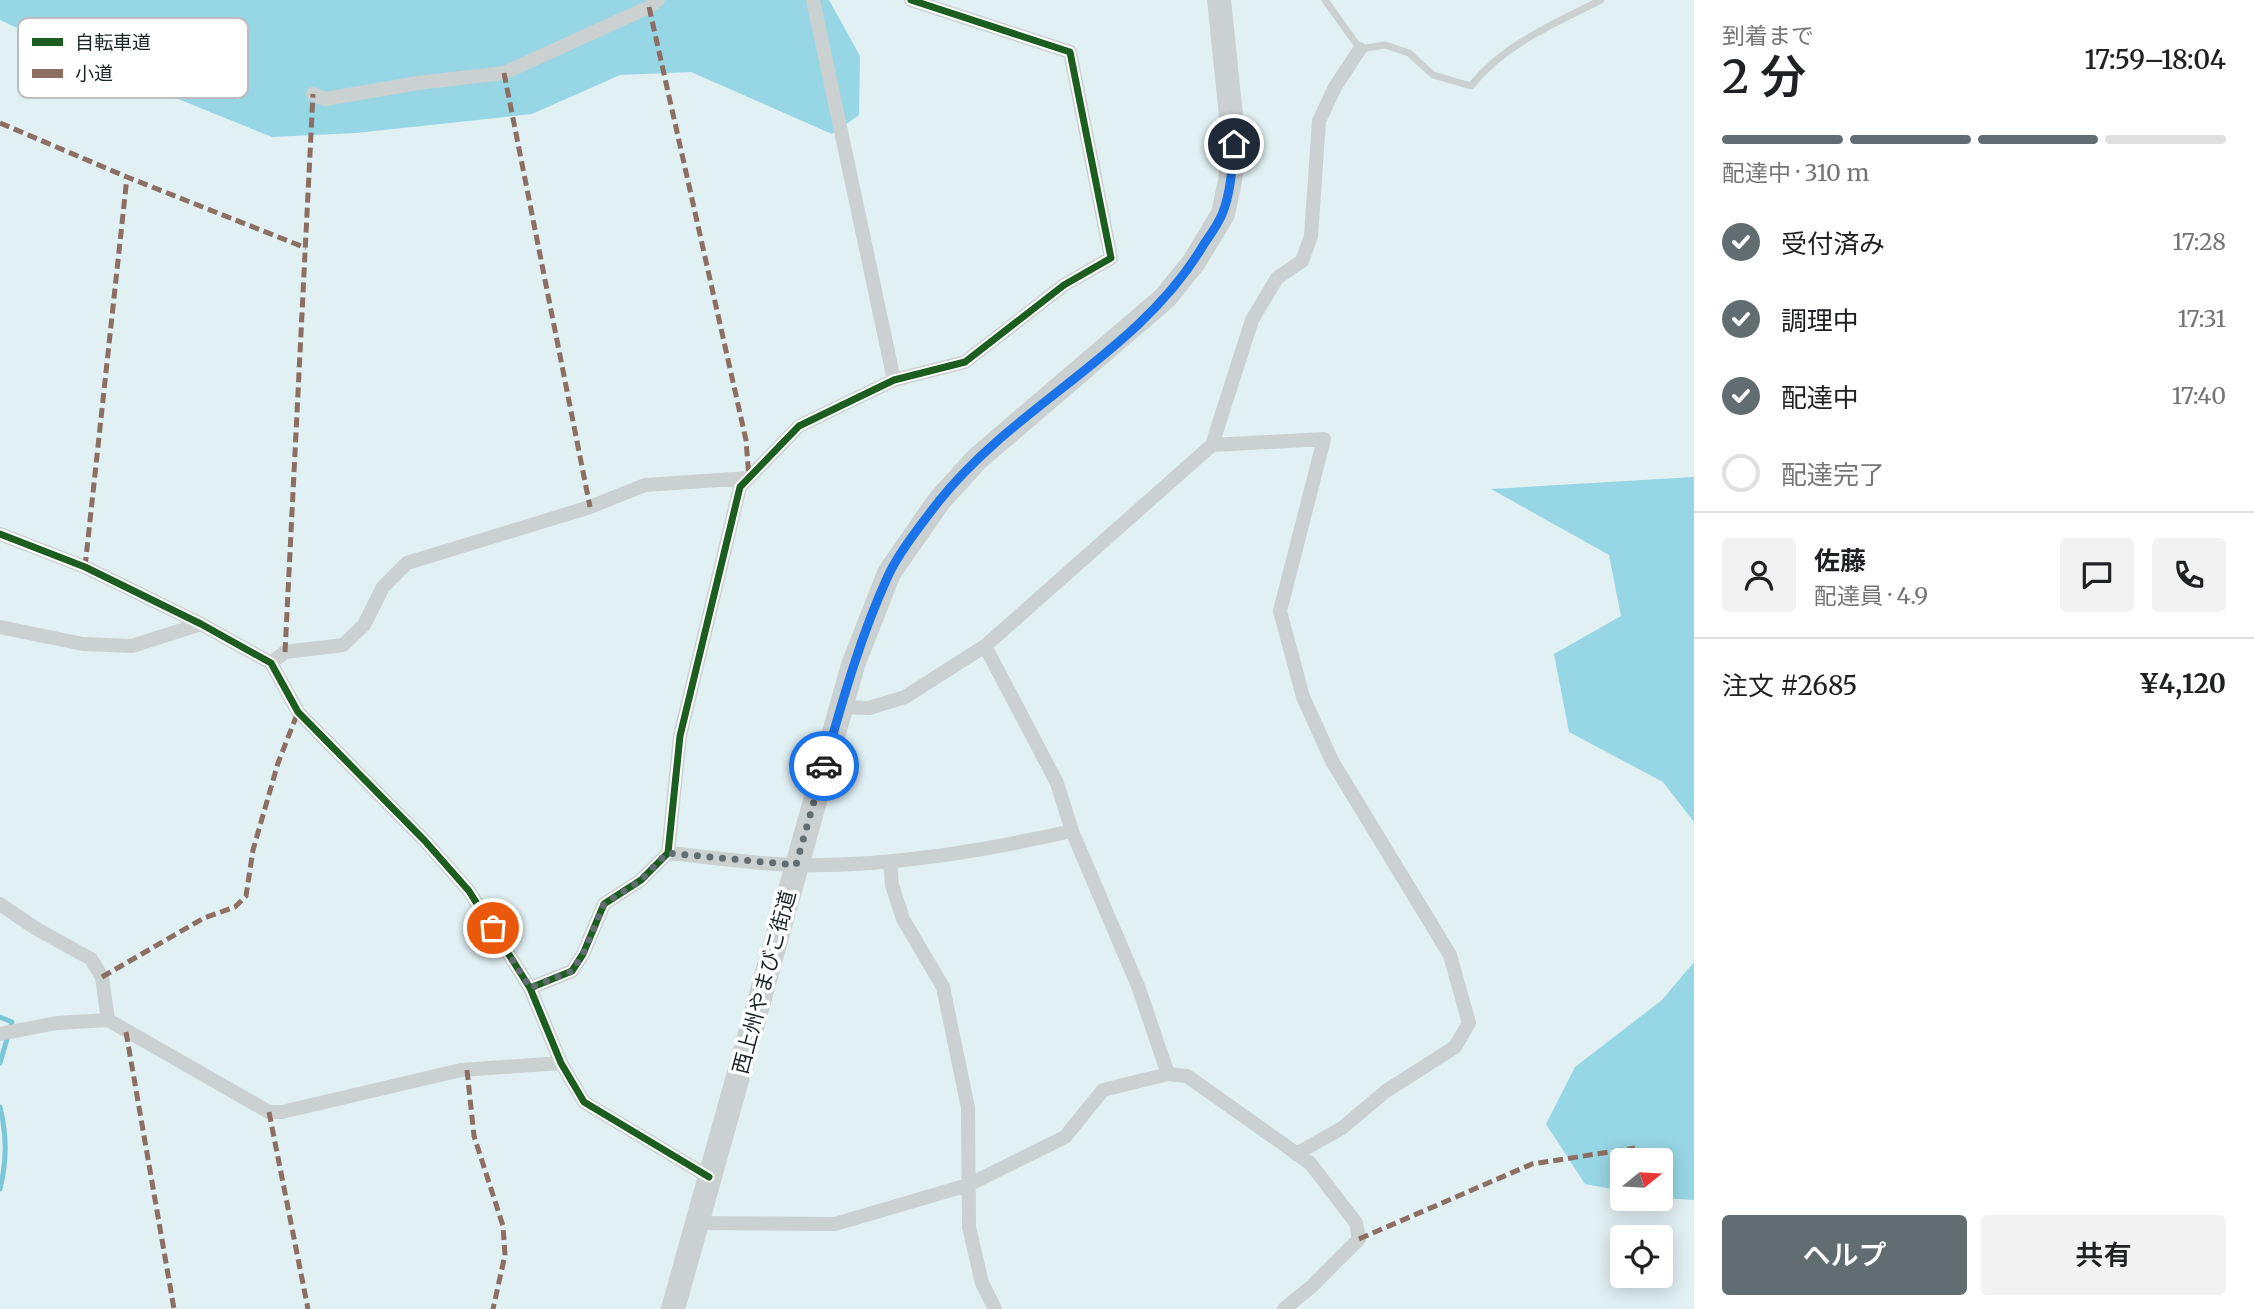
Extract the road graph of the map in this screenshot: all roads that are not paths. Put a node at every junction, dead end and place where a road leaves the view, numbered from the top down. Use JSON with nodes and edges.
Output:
{"nodes":[{"id":1,"x":658,"y":0,"type":"edge"},
{"id":2,"x":813,"y":0,"type":"edge"},
{"id":3,"x":911,"y":0,"type":"edge"},
{"id":4,"x":1219,"y":0,"type":"edge"},
{"id":5,"x":1325,"y":0,"type":"edge"},
{"id":6,"x":1601,"y":0,"type":"edge"},
{"id":7,"x":1360,"y":49,"type":"junction"},
{"id":8,"x":313,"y":94,"type":"dead end"},
{"id":9,"x":894,"y":380,"type":"junction"},
{"id":10,"x":1212,"y":444,"type":"junction"},
{"id":11,"x":749,"y":478,"type":"junction"},
{"id":12,"x":0,"y":534,"type":"edge"},
{"id":13,"x":201,"y":624,"type":"junction"},
{"id":14,"x":0,"y":627,"type":"edge"},
{"id":15,"x":985,"y":646,"type":"junction"},
{"id":16,"x":271,"y":663,"type":"junction"},
{"id":17,"x":841,"y":707,"type":"junction"},
{"id":18,"x":1072,"y":831,"type":"junction"},
{"id":19,"x":667,"y":853,"type":"junction"},
{"id":20,"x":891,"y":861,"type":"junction"},
{"id":21,"x":796,"y":865,"type":"junction"},
{"id":22,"x":0,"y":904,"type":"edge"},
{"id":23,"x":530,"y":988,"type":"junction"},
{"id":24,"x":108,"y":1020,"type":"junction"},
{"id":25,"x":0,"y":1034,"type":"edge"},
{"id":26,"x":561,"y":1063,"type":"junction"},
{"id":27,"x":1168,"y":1074,"type":"junction"},
{"id":28,"x":1297,"y":1154,"type":"junction"},
{"id":29,"x":709,"y":1177,"type":"junction"},
{"id":30,"x":968,"y":1185,"type":"junction"},
{"id":31,"x":696,"y":1223,"type":"junction"},
{"id":32,"x":673,"y":1309,"type":"edge"},
{"id":33,"x":995,"y":1309,"type":"edge"},
{"id":34,"x":1284,"y":1309,"type":"edge"}],
"edges":[{"from":1,"to":8,"type":"street"},
{"from":2,"to":9,"type":"street"},
{"from":3,"to":9,"type":"street"},
{"from":4,"to":17,"type":"highway","name":"西上州やまびこ街道"},
{"from":5,"to":7,"type":"lane"},
{"from":6,"to":7,"type":"lane"},
{"from":7,"to":10,"type":"street"},
{"from":9,"to":11,"type":"street"},
{"from":10,"to":15,"type":"street"},
{"from":10,"to":28,"type":"street"},
{"from":11,"to":16,"type":"street"},
{"from":11,"to":19,"type":"street"},
{"from":12,"to":13,"type":"street"},
{"from":13,"to":14,"type":"street"},
{"from":13,"to":16,"type":"street"},
{"from":15,"to":17,"type":"street"},
{"from":15,"to":18,"type":"street"},
{"from":16,"to":23,"type":"street"},
{"from":17,"to":21,"type":"highway","name":"西上州やまびこ街道"},
{"from":18,"to":20,"type":"street"},
{"from":18,"to":27,"type":"street"},
{"from":19,"to":21,"type":"street"},
{"from":19,"to":23,"type":"street"},
{"from":20,"to":21,"type":"street"},
{"from":20,"to":30,"type":"street"},
{"from":21,"to":29,"type":"highway","name":"西上州やまびこ街道"},
{"from":22,"to":24,"type":"street"},
{"from":23,"to":26,"type":"street"},
{"from":24,"to":25,"type":"street"},
{"from":24,"to":26,"type":"street"},
{"from":26,"to":29,"type":"street"},
{"from":27,"to":28,"type":"street"},
{"from":27,"to":30,"type":"street"},
{"from":28,"to":34,"type":"street"},
{"from":29,"to":31,"type":"highway","name":"西上州やまびこ街道"},
{"from":30,"to":31,"type":"street"},
{"from":30,"to":33,"type":"street"},
{"from":31,"to":32,"type":"highway","name":"西上州やまびこ街道"}]}
